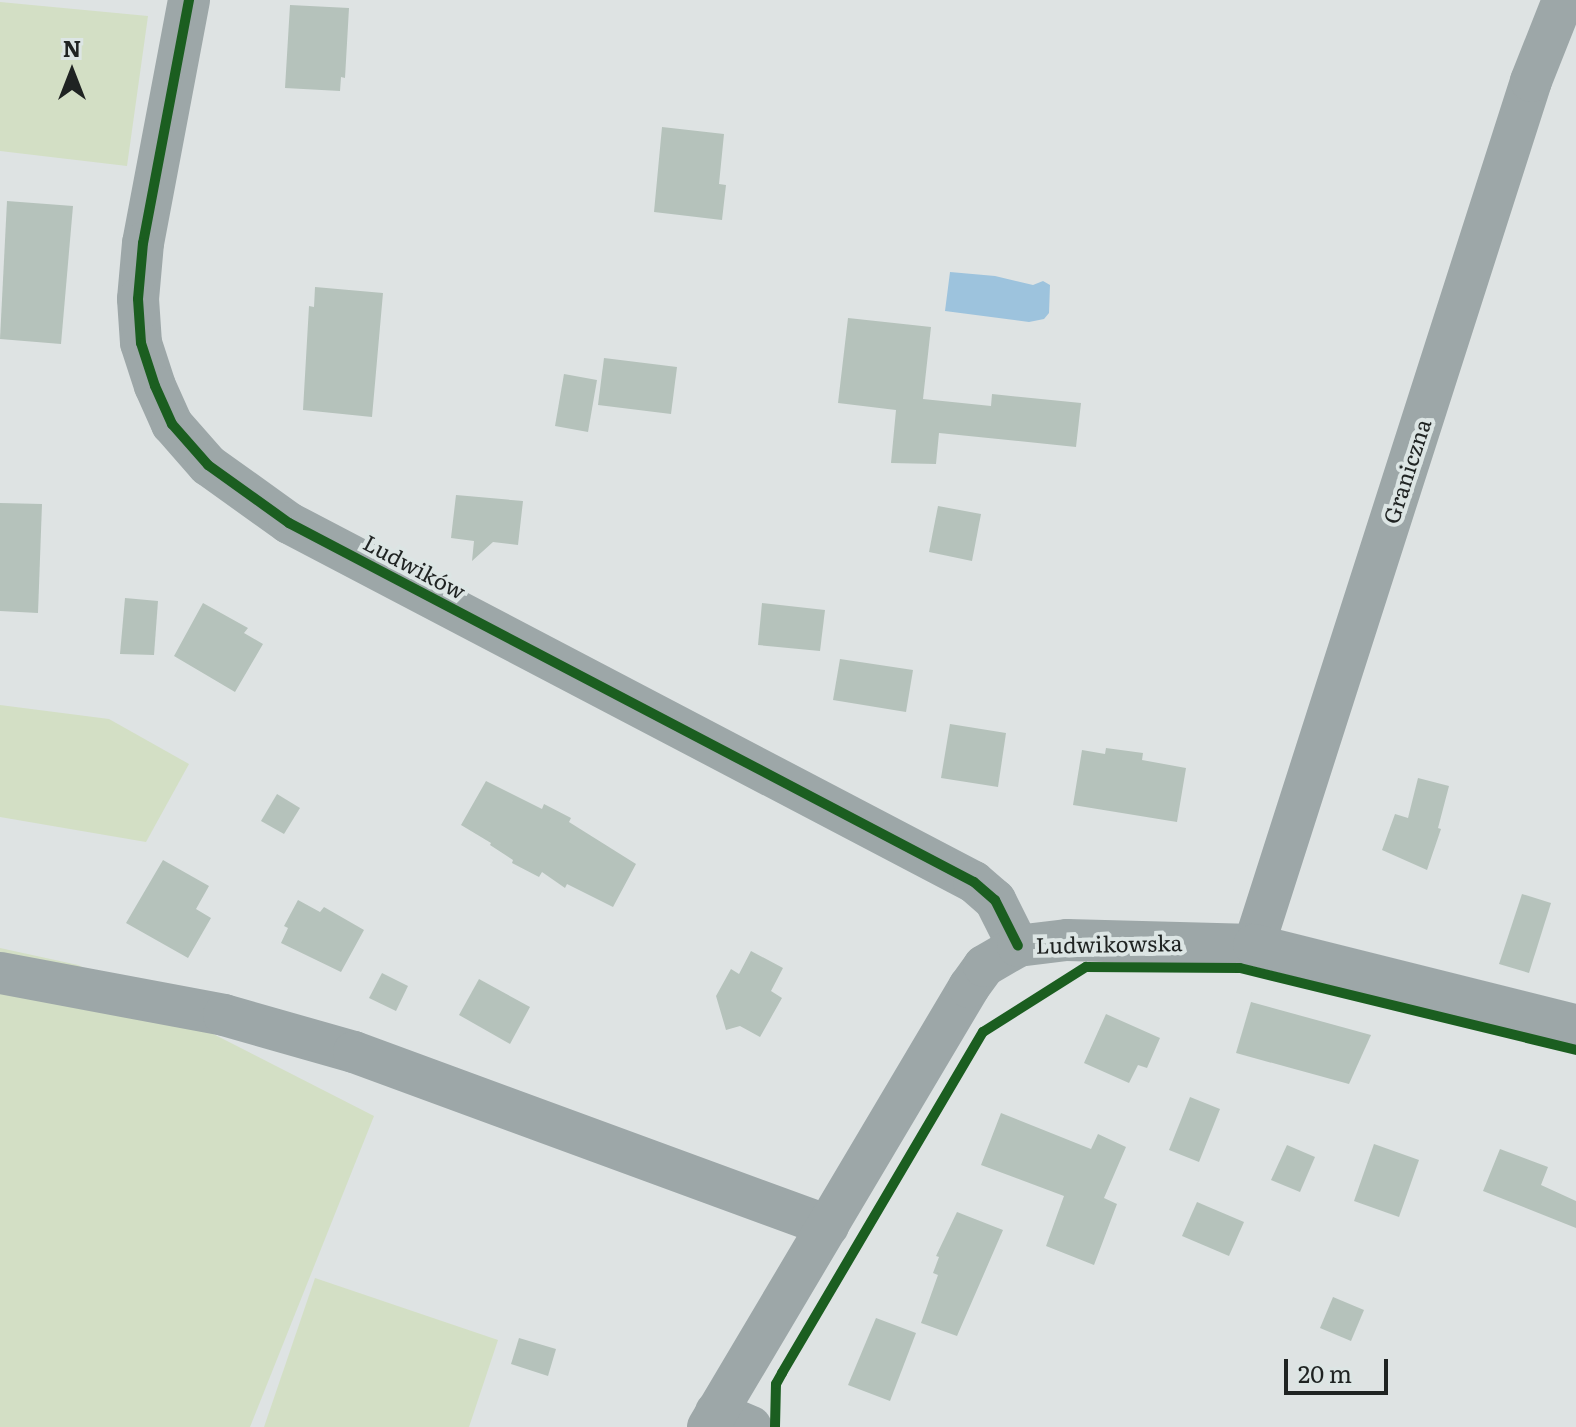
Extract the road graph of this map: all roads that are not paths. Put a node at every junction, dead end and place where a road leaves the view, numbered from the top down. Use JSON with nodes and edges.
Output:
{"nodes":[{"id":1,"x":189,"y":0,"type":"edge"},
{"id":2,"x":1563,"y":0,"type":"edge"},
{"id":3,"x":1254,"y":945,"type":"junction"},
{"id":4,"x":1018,"y":946,"type":"junction"},
{"id":5,"x":0,"y":973,"type":"edge"},
{"id":6,"x":1576,"y":1025,"type":"edge"},
{"id":7,"x":828,"y":1226,"type":"junction"},
{"id":8,"x":725,"y":1422,"type":"edge"}],
"edges":[{"from":1,"to":4,"type":"street","name":"Ludwików"},
{"from":2,"to":3,"type":"street","name":"Graniczna"},
{"from":3,"to":4,"type":"street","name":"Ludwikowska"},
{"from":3,"to":6,"type":"street","name":"Ludwikowska"},
{"from":4,"to":7,"type":"street","name":"Ludwikowska"},
{"from":5,"to":7,"type":"street"},
{"from":7,"to":8,"type":"street","name":"Ludwikowska"}]}
